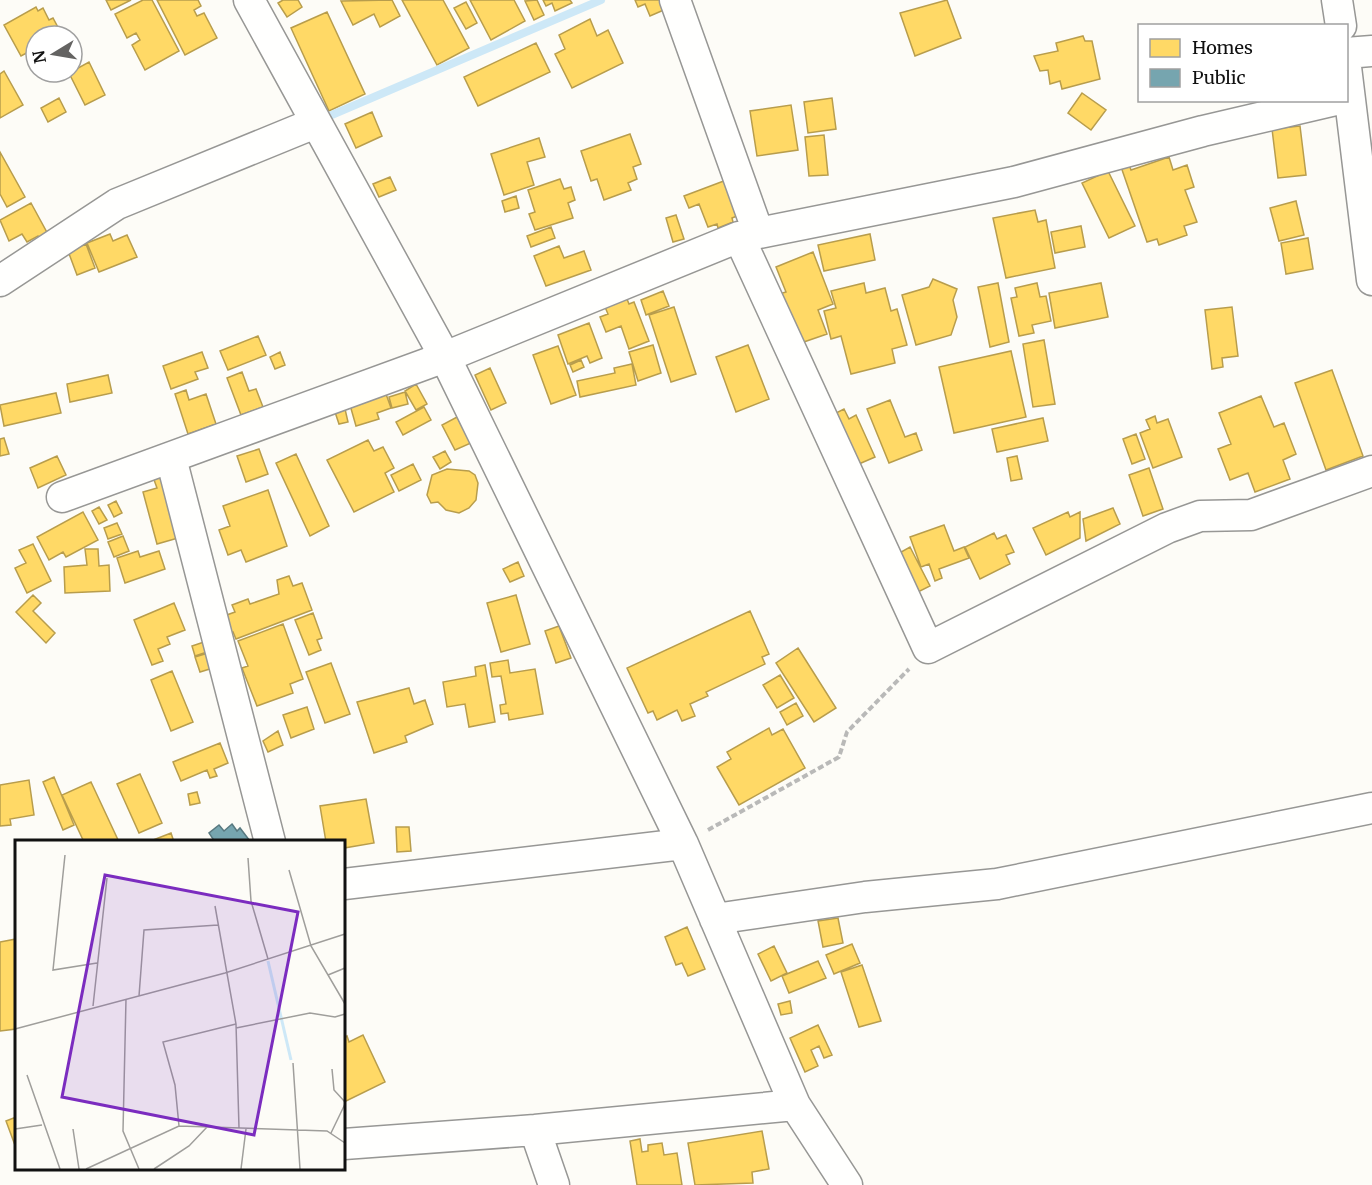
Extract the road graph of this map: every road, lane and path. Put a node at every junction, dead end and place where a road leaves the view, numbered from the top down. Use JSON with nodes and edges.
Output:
{"nodes":[{"id":1,"x":249,"y":0,"type":"edge"},
{"id":2,"x":675,"y":0,"type":"edge"},
{"id":3,"x":1337,"y":0,"type":"edge"},
{"id":4,"x":1341,"y":24,"type":"edge"},
{"id":5,"x":1372,"y":51,"type":"edge"},
{"id":6,"x":1348,"y":53,"type":"edge"},
{"id":7,"x":1331,"y":102,"type":"edge"},
{"id":8,"x":1344,"y":102,"type":"edge"},
{"id":9,"x":315,"y":123,"type":"junction"},
{"id":10,"x":749,"y":234,"type":"junction"},
{"id":11,"x":1372,"y":280,"type":"edge"},
{"id":12,"x":0,"y":281,"type":"edge"},
{"id":13,"x":445,"y":357,"type":"junction"},
{"id":14,"x":171,"y":458,"type":"junction"},
{"id":15,"x":1372,"y":471,"type":"edge"},
{"id":16,"x":62,"y":497,"type":"dead end"},
{"id":17,"x":928,"y":648,"type":"junction"},
{"id":18,"x":1372,"y":807,"type":"edge"},
{"id":19,"x":269,"y":840,"type":"edge"},
{"id":20,"x":683,"y":844,"type":"junction"},
{"id":21,"x":345,"y":884,"type":"edge"},
{"id":22,"x":715,"y":919,"type":"junction"},
{"id":23,"x":795,"y":1105,"type":"junction"},
{"id":24,"x":535,"y":1130,"type":"junction"},
{"id":25,"x":345,"y":1144,"type":"edge"},
{"id":26,"x":554,"y":1185,"type":"edge"},
{"id":27,"x":847,"y":1185,"type":"edge"}],
"edges":[{"from":1,"to":9,"type":"street"},
{"from":2,"to":10,"type":"street"},
{"from":3,"to":4,"type":"street"},
{"from":5,"to":6,"type":"street"},
{"from":7,"to":10,"type":"street"},
{"from":8,"to":11,"type":"street"},
{"from":9,"to":12,"type":"street"},
{"from":9,"to":13,"type":"street"},
{"from":10,"to":13,"type":"street"},
{"from":10,"to":17,"type":"street"},
{"from":13,"to":14,"type":"street"},
{"from":13,"to":20,"type":"street"},
{"from":14,"to":16,"type":"street"},
{"from":14,"to":19,"type":"street"},
{"from":15,"to":17,"type":"street"},
{"from":17,"to":20,"type":"path"},
{"from":18,"to":22,"type":"street"},
{"from":20,"to":21,"type":"street"},
{"from":20,"to":22,"type":"street"},
{"from":22,"to":23,"type":"street"},
{"from":23,"to":24,"type":"street"},
{"from":23,"to":27,"type":"street"},
{"from":24,"to":25,"type":"street"},
{"from":24,"to":26,"type":"street"}]}
